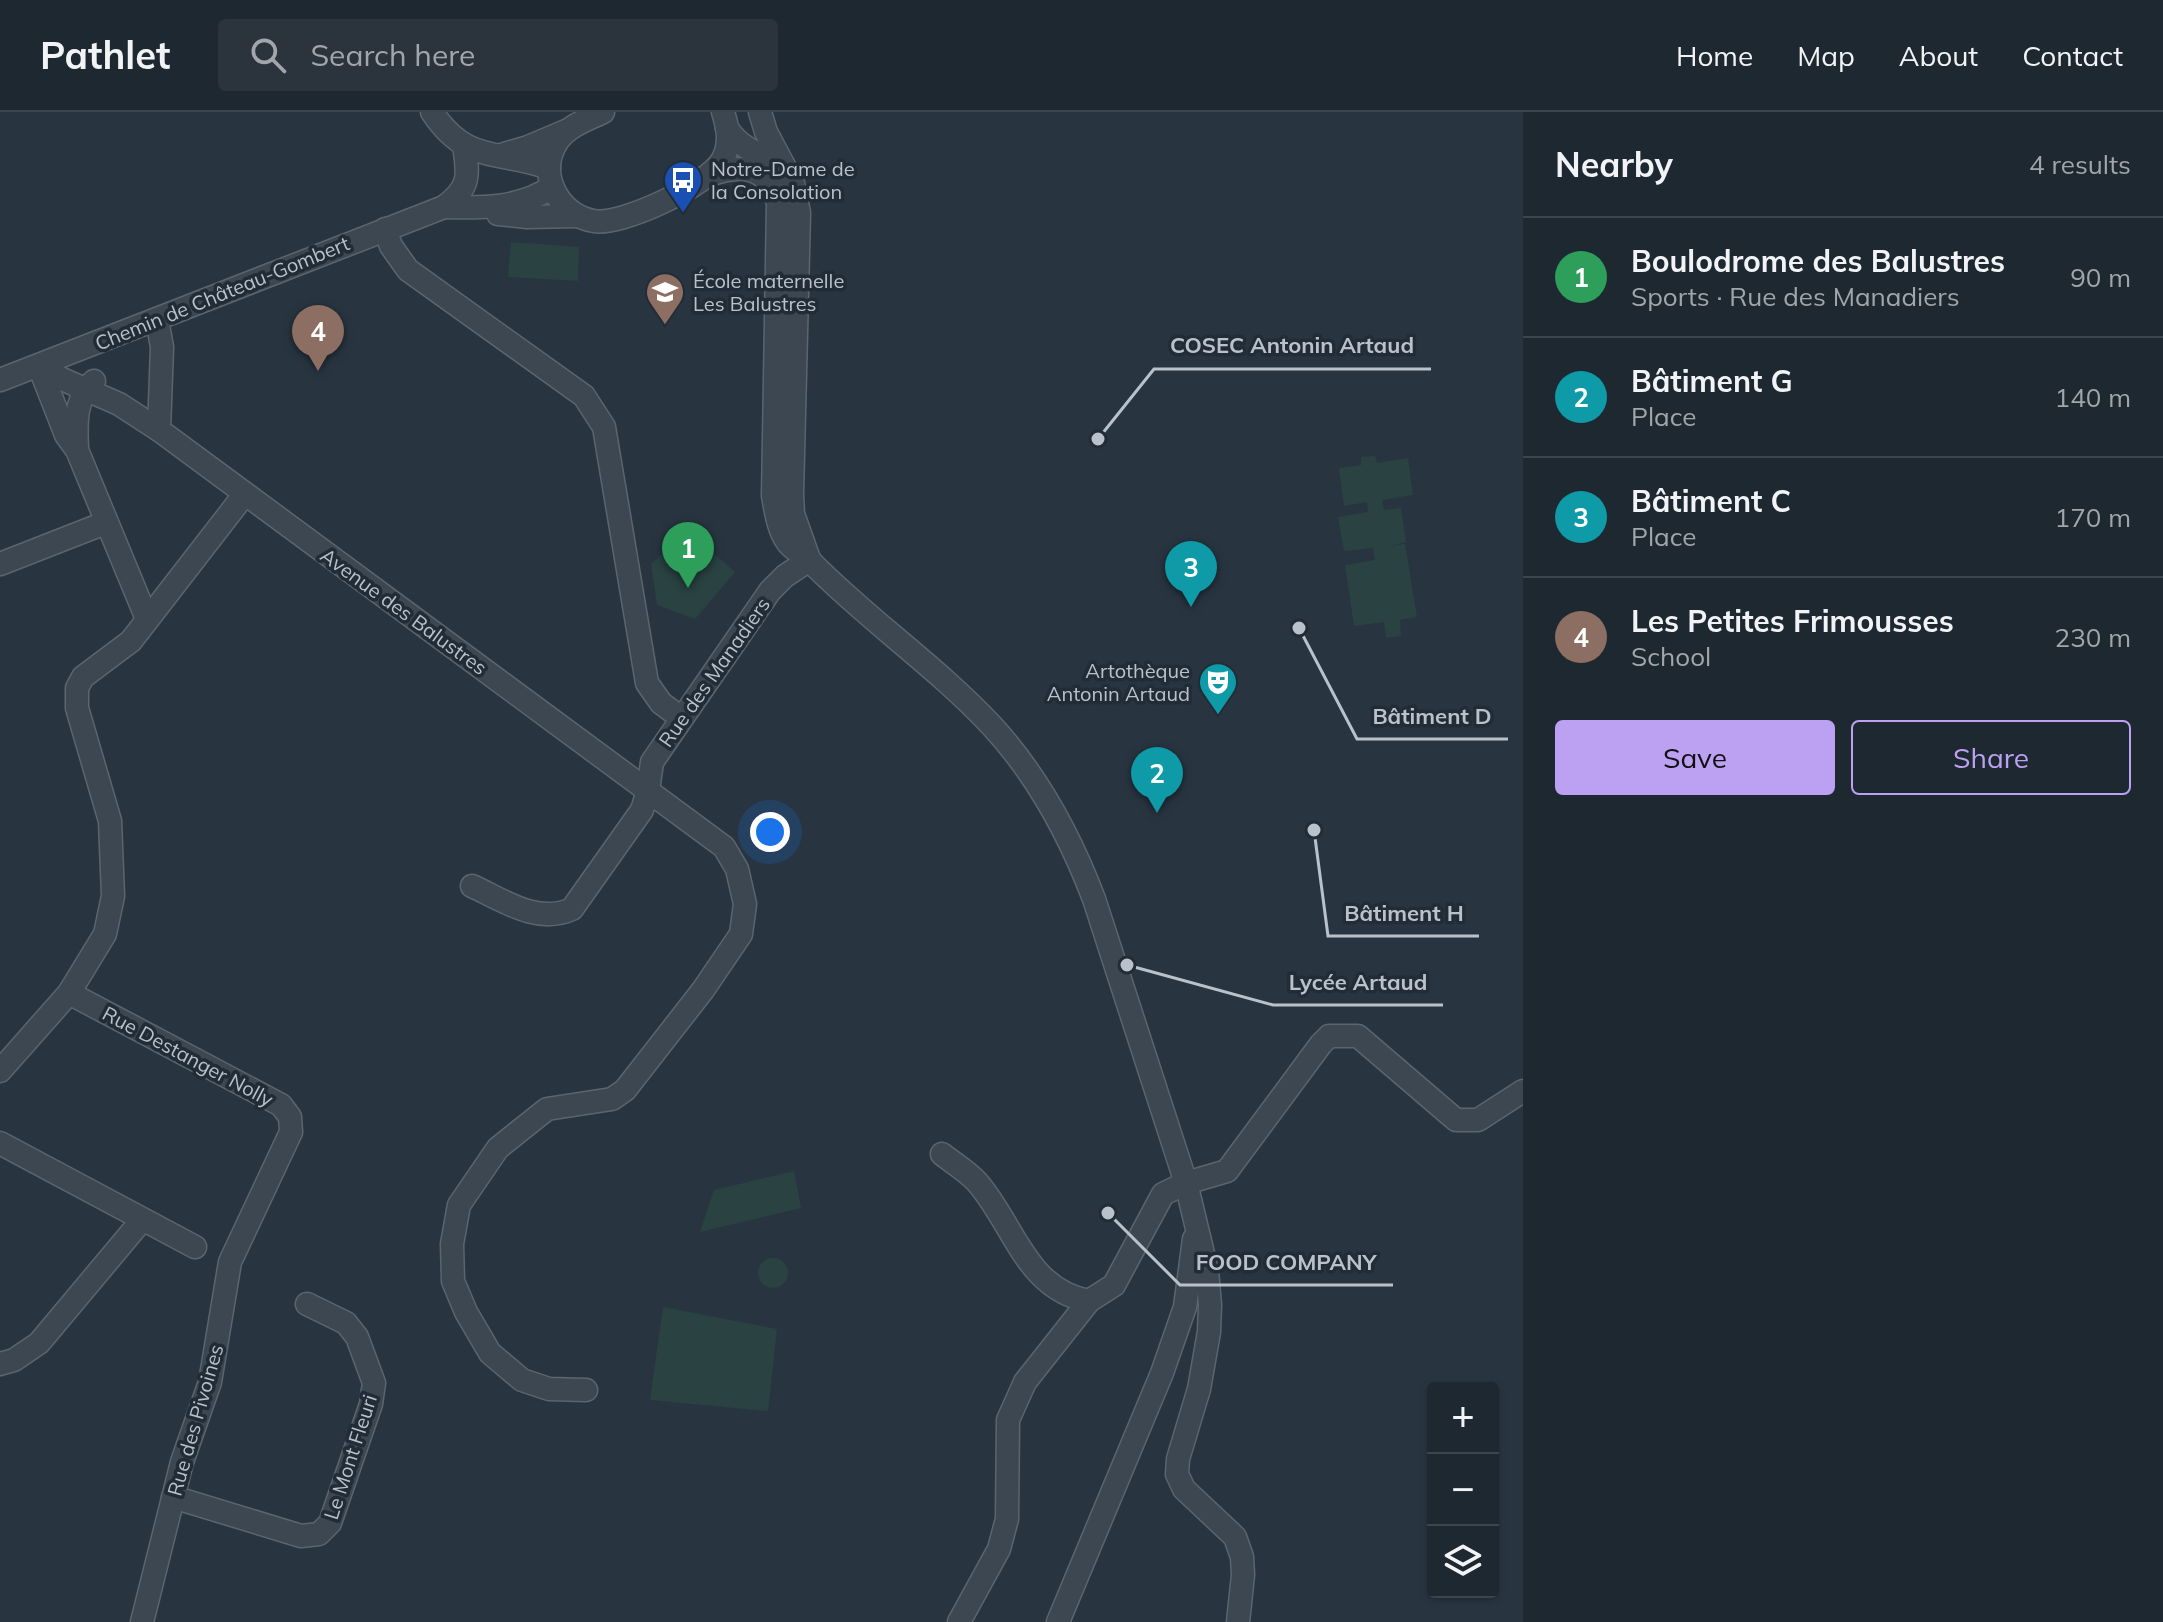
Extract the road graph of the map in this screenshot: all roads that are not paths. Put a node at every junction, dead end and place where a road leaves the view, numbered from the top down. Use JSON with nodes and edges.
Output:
{"nodes":[{"id":1,"x":432,"y":112,"type":"edge"},
{"id":2,"x":603,"y":112,"type":"edge"},
{"id":3,"x":760,"y":112,"type":"edge"},
{"id":4,"x":725,"y":120,"type":"edge"},
{"id":5,"x":567,"y":131,"type":"junction"},
{"id":6,"x":464,"y":146,"type":"junction"},
{"id":7,"x":494,"y":156,"type":"junction"},
{"id":8,"x":783,"y":164,"type":"junction"},
{"id":9,"x":712,"y":174,"type":"junction"},
{"id":10,"x":551,"y":178,"type":"junction"},
{"id":11,"x":444,"y":207,"type":"junction"},
{"id":12,"x":486,"y":208,"type":"junction"},
{"id":13,"x":577,"y":216,"type":"junction"},
{"id":14,"x":385,"y":229,"type":"junction"},
{"id":15,"x":157,"y":320,"type":"junction"},
{"id":16,"x":87,"y":347,"type":"junction"},
{"id":17,"x":39,"y":366,"type":"junction"},
{"id":18,"x":0,"y":380,"type":"edge"},
{"id":19,"x":91,"y":384,"type":"junction"},
{"id":20,"x":159,"y":430,"type":"junction"},
{"id":21,"x":77,"y":450,"type":"junction"},
{"id":22,"x":244,"y":495,"type":"junction"},
{"id":23,"x":105,"y":523,"type":"junction"},
{"id":24,"x":809,"y":560,"type":"junction"},
{"id":25,"x":0,"y":564,"type":"edge"},
{"id":26,"x":147,"y":619,"type":"junction"},
{"id":27,"x":681,"y":718,"type":"junction"},
{"id":28,"x":648,"y":791,"type":"junction"},
{"id":29,"x":472,"y":886,"type":"dead end"},
{"id":30,"x":69,"y":993,"type":"junction"},
{"id":31,"x":0,"y":1071,"type":"edge"},
{"id":32,"x":1523,"y":1091,"type":"edge"},
{"id":33,"x":291,"y":1132,"type":"joint"},
{"id":34,"x":0,"y":1143,"type":"edge"},
{"id":35,"x":942,"y":1154,"type":"dead end"},
{"id":36,"x":1186,"y":1183,"type":"junction"},
{"id":37,"x":142,"y":1220,"type":"junction"},
{"id":38,"x":1196,"y":1226,"type":"junction"},
{"id":39,"x":195,"y":1247,"type":"dead end"},
{"id":40,"x":1089,"y":1301,"type":"junction"},
{"id":41,"x":307,"y":1304,"type":"dead end"},
{"id":42,"x":0,"y":1364,"type":"edge"},
{"id":43,"x":586,"y":1390,"type":"dead end"},
{"id":44,"x":173,"y":1497,"type":"junction"},
{"id":45,"x":142,"y":1622,"type":"edge"},
{"id":46,"x":959,"y":1622,"type":"edge"},
{"id":47,"x":1058,"y":1622,"type":"edge"},
{"id":48,"x":1238,"y":1622,"type":"edge"}],
"edges":[{"from":1,"to":6,"type":"street"},
{"from":2,"to":5,"type":"street"},
{"from":3,"to":8,"type":"street"},
{"from":4,"to":8,"type":"street"},
{"from":4,"to":9,"type":"street"},
{"from":5,"to":7,"type":"street"},
{"from":5,"to":10,"type":"street"},
{"from":6,"to":7,"type":"street"},
{"from":6,"to":11,"type":"street"},
{"from":7,"to":10,"type":"street"},
{"from":8,"to":24,"type":"street"},
{"from":9,"to":13,"type":"street","name":"Chemin de Château-Gombert"},
{"from":9,"to":24,"type":"street"},
{"from":10,"to":12,"type":"street","name":"Chemin de Château-Gombert"},
{"from":10,"to":13,"type":"street"},
{"from":11,"to":12,"type":"street","name":"Chemin de Château-Gombert"},
{"from":11,"to":14,"type":"street","name":"Chemin de Château-Gombert"},
{"from":12,"to":13,"type":"street","name":"Chemin de Château-Gombert"},
{"from":14,"to":15,"type":"street","name":"Chemin de Château-Gombert"},
{"from":14,"to":27,"type":"street"},
{"from":15,"to":16,"type":"street","name":"Chemin de Château-Gombert"},
{"from":15,"to":20,"type":"street"},
{"from":16,"to":17,"type":"street","name":"Chemin de Château-Gombert"},
{"from":16,"to":19,"type":"street"},
{"from":17,"to":18,"type":"street","name":"Chemin de Château-Gombert"},
{"from":17,"to":19,"type":"street","name":"Avenue des Balustres"},
{"from":17,"to":21,"type":"street"},
{"from":19,"to":20,"type":"street","name":"Avenue des Balustres"},
{"from":19,"to":21,"type":"street"},
{"from":20,"to":22,"type":"street","name":"Avenue des Balustres"},
{"from":21,"to":23,"type":"street"},
{"from":22,"to":26,"type":"street"},
{"from":22,"to":28,"type":"street","name":"Avenue des Balustres"},
{"from":23,"to":25,"type":"street"},
{"from":23,"to":26,"type":"street"},
{"from":24,"to":27,"type":"street","name":"Rue des Manadiers"},
{"from":24,"to":36,"type":"street"},
{"from":26,"to":30,"type":"street"},
{"from":27,"to":28,"type":"street","name":"Rue des Manadiers"},
{"from":28,"to":29,"type":"street","name":"Rue des Manadiers"},
{"from":28,"to":43,"type":"street","name":"Avenue des Balustres"},
{"from":30,"to":31,"type":"street"},
{"from":30,"to":33,"type":"street","name":"Rue Destanger Nolly"},
{"from":32,"to":36,"type":"street"},
{"from":33,"to":44,"type":"street","name":"Rue des Pivoines"},
{"from":34,"to":37,"type":"street"},
{"from":35,"to":40,"type":"street"},
{"from":36,"to":38,"type":"street"},
{"from":36,"to":40,"type":"street"},
{"from":37,"to":39,"type":"street"},
{"from":37,"to":42,"type":"street"},
{"from":38,"to":47,"type":"street"},
{"from":38,"to":48,"type":"street"},
{"from":40,"to":46,"type":"street"},
{"from":41,"to":44,"type":"street","name":"Le Mont Fleuri"},
{"from":44,"to":45,"type":"street","name":"Rue des Pivoines"}]}
